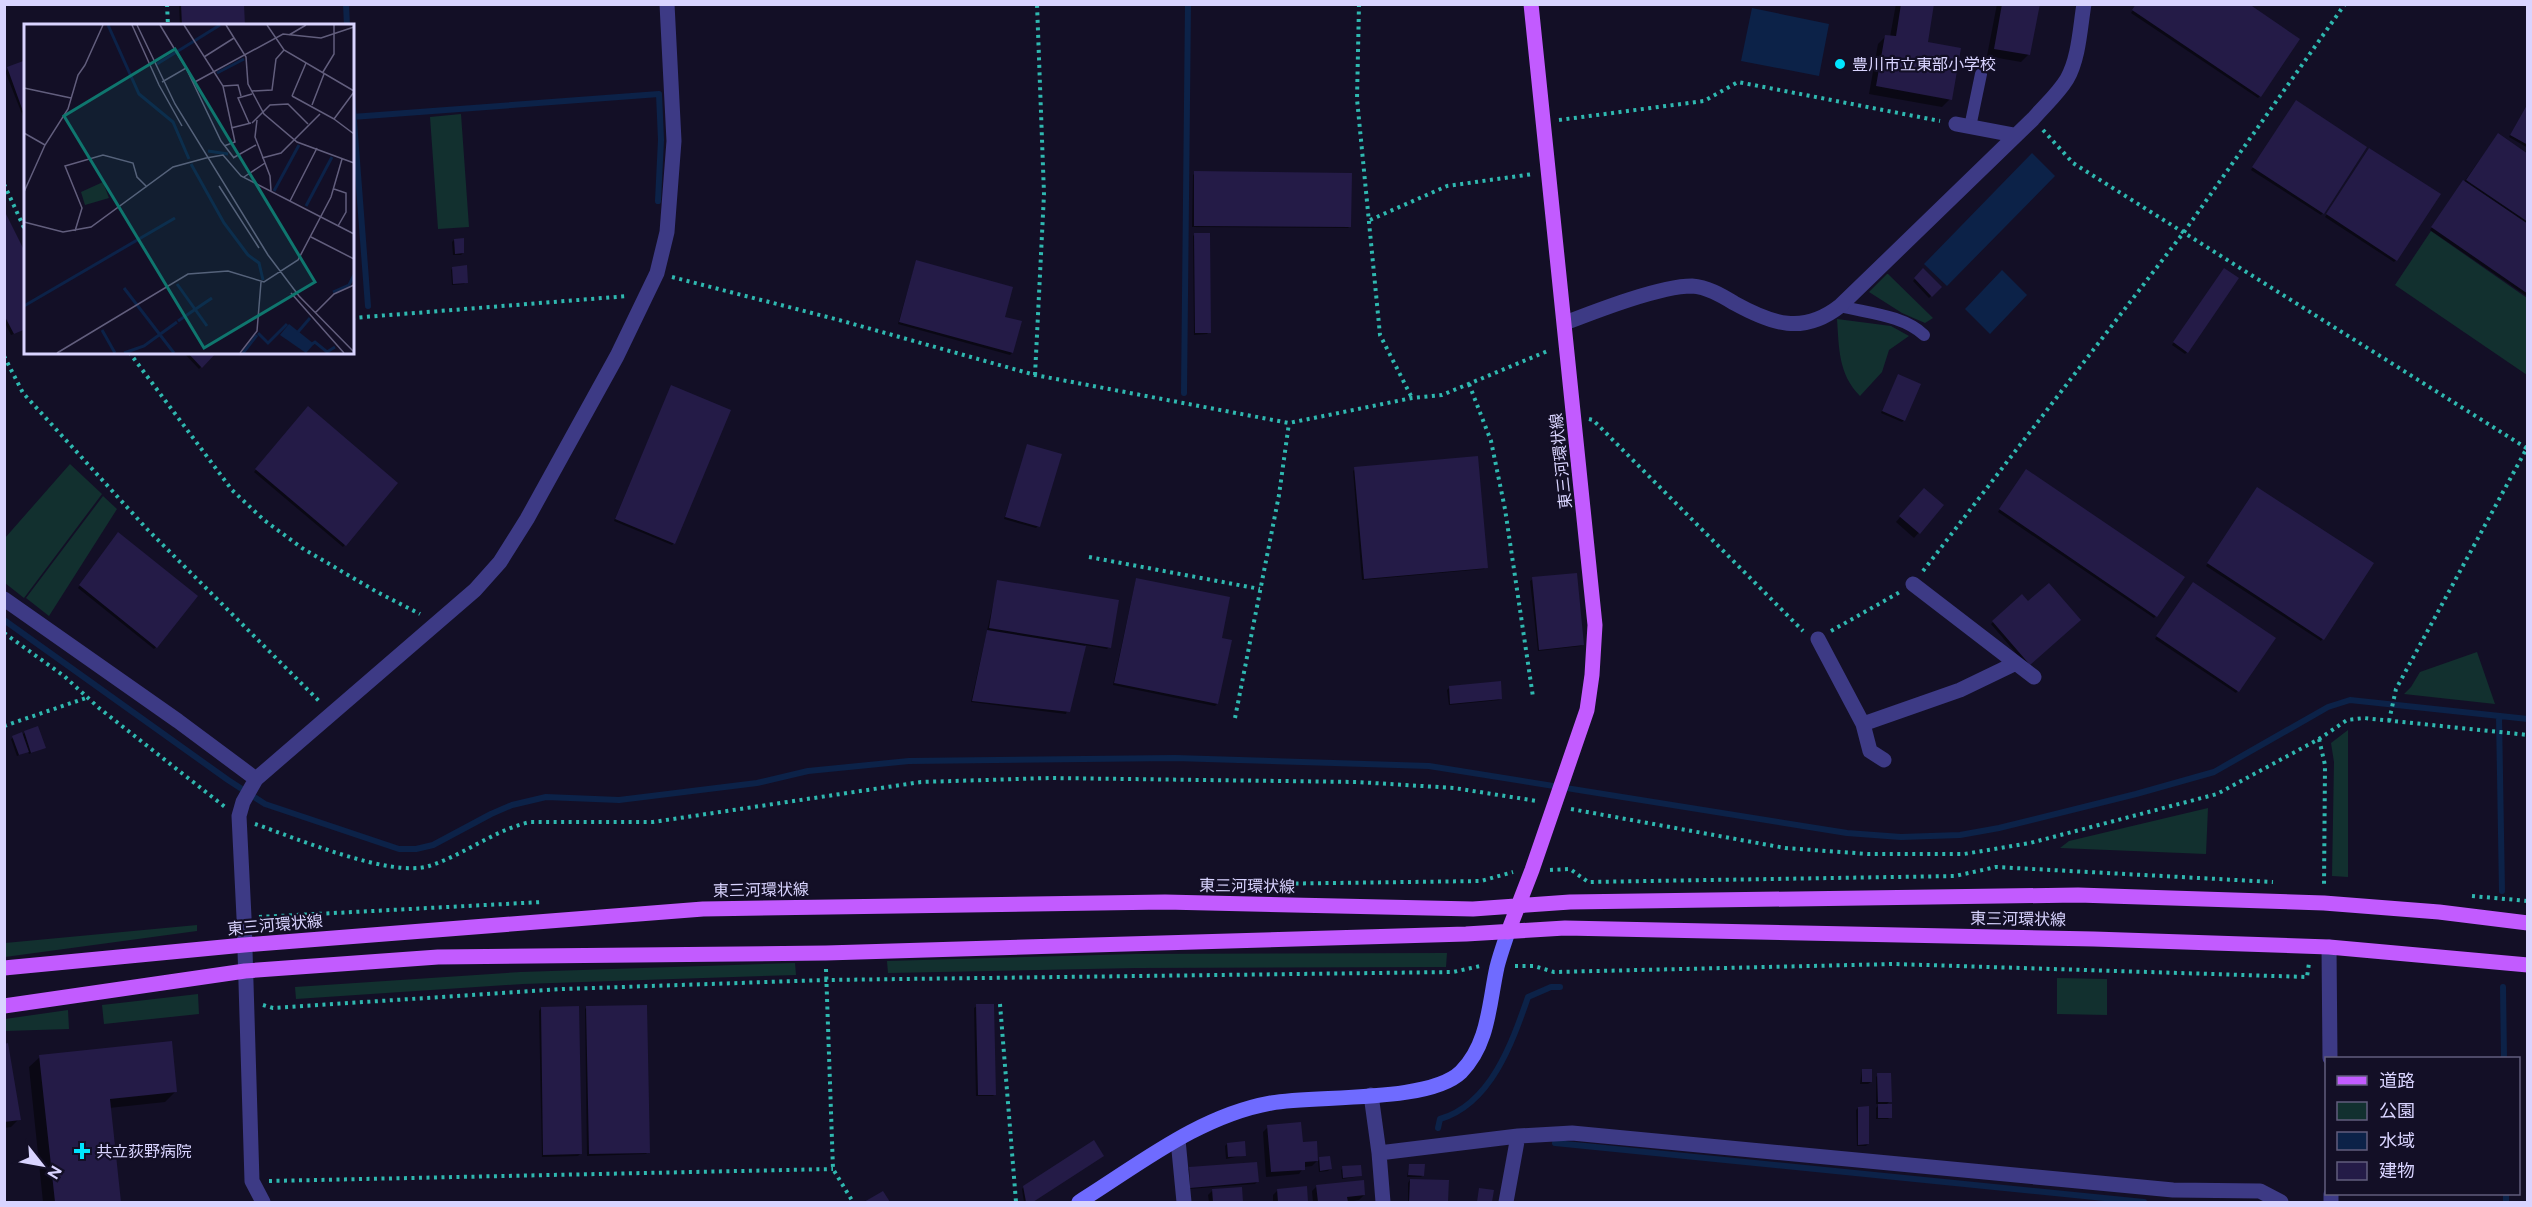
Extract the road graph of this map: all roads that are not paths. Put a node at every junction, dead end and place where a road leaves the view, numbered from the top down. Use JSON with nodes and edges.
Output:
{"nodes":[{"id":1,"x":667,"y":4,"type":"edge"},
{"id":2,"x":1531,"y":4,"type":"edge"},
{"id":3,"x":2084,"y":4,"type":"edge"},
{"id":4,"x":1981,"y":74,"type":"dead end"},
{"id":5,"x":1963,"y":125,"type":"joint"},
{"id":6,"x":2014,"y":135,"type":"junction"},
{"id":7,"x":1839,"y":306,"type":"junction"},
{"id":8,"x":1565,"y":323,"type":"junction"},
{"id":9,"x":1924,"y":335,"type":"dead end"},
{"id":10,"x":1913,"y":584,"type":"road end"},
{"id":11,"x":4,"y":599,"type":"edge"},
{"id":12,"x":1818,"y":639,"type":"road end"},
{"id":13,"x":2014,"y":664,"type":"junction"},
{"id":14,"x":2034,"y":677,"type":"dead end"},
{"id":15,"x":1863,"y":724,"type":"junction"},
{"id":16,"x":1884,"y":760,"type":"dead end"},
{"id":17,"x":256,"y":779,"type":"junction"},
{"id":18,"x":1520,"y":905,"type":"junction"},
{"id":19,"x":2528,"y":922,"type":"edge"},
{"id":20,"x":1508,"y":932,"type":"junction"},
{"id":21,"x":244,"y":945,"type":"junction"},
{"id":22,"x":2329,"y":947,"type":"junction"},
{"id":23,"x":2528,"y":965,"type":"edge"},
{"id":24,"x":4,"y":968,"type":"edge"},
{"id":25,"x":244,"y":971,"type":"junction"},
{"id":26,"x":4,"y":1006,"type":"edge"},
{"id":27,"x":2330,"y":1057,"type":"edge"},
{"id":28,"x":1371,"y":1095,"type":"junction"},
{"id":29,"x":1518,"y":1136,"type":"junction"},
{"id":30,"x":1178,"y":1140,"type":"junction"},
{"id":31,"x":1379,"y":1153,"type":"junction"},
{"id":32,"x":2173,"y":1197,"type":"edge"},
{"id":33,"x":263,"y":1203,"type":"edge"},
{"id":34,"x":1079,"y":1203,"type":"edge"},
{"id":35,"x":1184,"y":1203,"type":"edge"},
{"id":36,"x":1383,"y":1203,"type":"edge"},
{"id":37,"x":1506,"y":1203,"type":"edge"},
{"id":38,"x":2282,"y":1203,"type":"edge"}],
"edges":[{"from":1,"to":17,"type":"street"},
{"from":2,"to":8,"type":"main road","name":"東三河環状線"},
{"from":3,"to":6,"type":"street"},
{"from":4,"to":5,"type":"lane"},
{"from":5,"to":6,"type":"street"},
{"from":6,"to":7,"type":"street"},
{"from":7,"to":8,"type":"street"},
{"from":7,"to":9,"type":"lane"},
{"from":8,"to":18,"type":"main road","name":"東三河環状線"},
{"from":10,"to":13,"type":"street"},
{"from":11,"to":17,"type":"street"},
{"from":12,"to":15,"type":"street"},
{"from":13,"to":14,"type":"street"},
{"from":13,"to":15,"type":"street"},
{"from":15,"to":16,"type":"street"},
{"from":17,"to":21,"type":"street"},
{"from":18,"to":19,"type":"main road","name":"東三河環状線"},
{"from":18,"to":20,"type":"main road","name":"東三河環状線"},
{"from":18,"to":21,"type":"main road","name":"東三河環状線"},
{"from":20,"to":22,"type":"main road","name":"東三河環状線"},
{"from":20,"to":25,"type":"main road","name":"東三河環状線"},
{"from":20,"to":28,"type":"street"},
{"from":21,"to":24,"type":"main road","name":"東三河環状線"},
{"from":21,"to":25,"type":"street"},
{"from":22,"to":23,"type":"main road","name":"東三河環状線"},
{"from":22,"to":27,"type":"street"},
{"from":25,"to":26,"type":"main road","name":"東三河環状線"},
{"from":25,"to":33,"type":"street"},
{"from":28,"to":30,"type":"street"},
{"from":28,"to":31,"type":"street"},
{"from":29,"to":31,"type":"street"},
{"from":29,"to":32,"type":"street"},
{"from":29,"to":37,"type":"street"},
{"from":30,"to":34,"type":"street"},
{"from":30,"to":35,"type":"street"},
{"from":31,"to":36,"type":"street"},
{"from":32,"to":38,"type":"street"}]}
